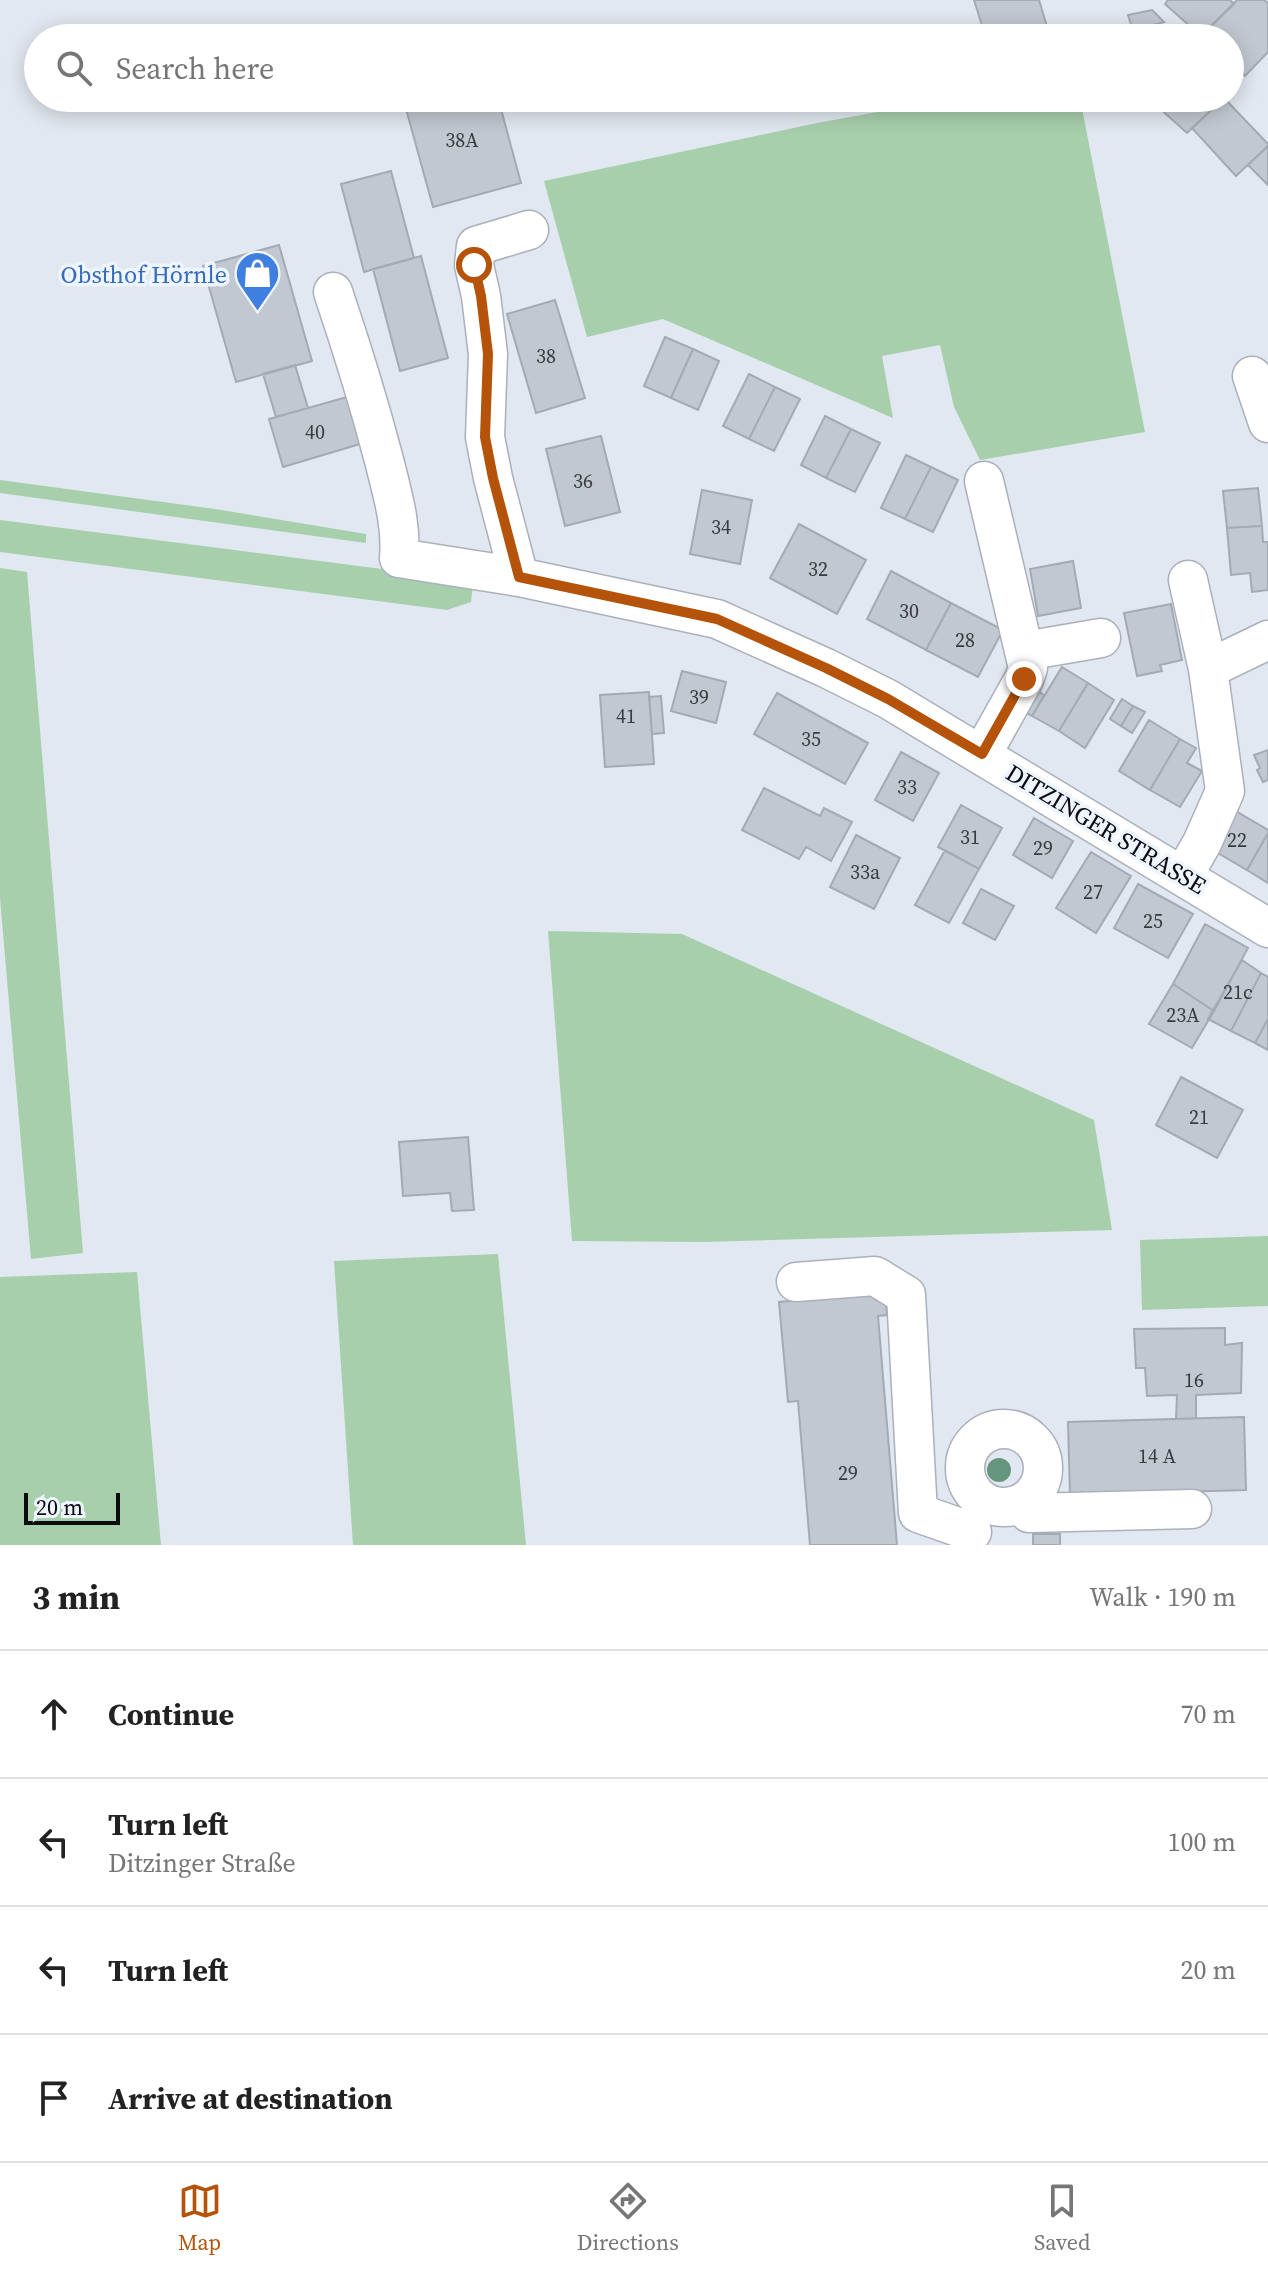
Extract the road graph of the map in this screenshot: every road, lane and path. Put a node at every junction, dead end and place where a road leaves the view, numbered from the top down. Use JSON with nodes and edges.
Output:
{"nodes":[{"id":1,"x":529,"y":230,"type":"dead end"},
{"id":2,"x":333,"y":292,"type":"dead end"},
{"id":3,"x":1252,"y":376,"type":"dead end"},
{"id":4,"x":1268,"y":423,"type":"edge"},
{"id":5,"x":984,"y":481,"type":"dead end"},
{"id":6,"x":519,"y":577,"type":"junction"},
{"id":7,"x":1188,"y":580,"type":"dead end"},
{"id":8,"x":1101,"y":638,"type":"dead end"},
{"id":9,"x":1268,"y":640,"type":"edge"},
{"id":10,"x":1025,"y":651,"type":"junction"},
{"id":11,"x":1208,"y":669,"type":"junction"},
{"id":12,"x":982,"y":754,"type":"junction"},
{"id":13,"x":1183,"y":876,"type":"junction"},
{"id":14,"x":1268,"y":928,"type":"edge"},
{"id":15,"x":796,"y":1282,"type":"dead end"},
{"id":16,"x":1192,"y":1509,"type":"dead end"},
{"id":17,"x":989,"y":1522,"type":"edge"}],
"edges":[{"from":1,"to":6,"type":"street"},
{"from":2,"to":6,"type":"street","name":"DITZINGER STRASSE"},
{"from":3,"to":4,"type":"street"},
{"from":5,"to":10,"type":"street"},
{"from":6,"to":12,"type":"street","name":"DITZINGER STRASSE"},
{"from":7,"to":11,"type":"street"},
{"from":8,"to":10,"type":"street"},
{"from":9,"to":11,"type":"street"},
{"from":10,"to":12,"type":"street"},
{"from":11,"to":13,"type":"street"},
{"from":12,"to":13,"type":"street","name":"DITZINGER STRASSE"},
{"from":13,"to":14,"type":"street","name":"DITZINGER STRASSE"},
{"from":15,"to":17,"type":"street"},
{"from":16,"to":17,"type":"street"}]}
